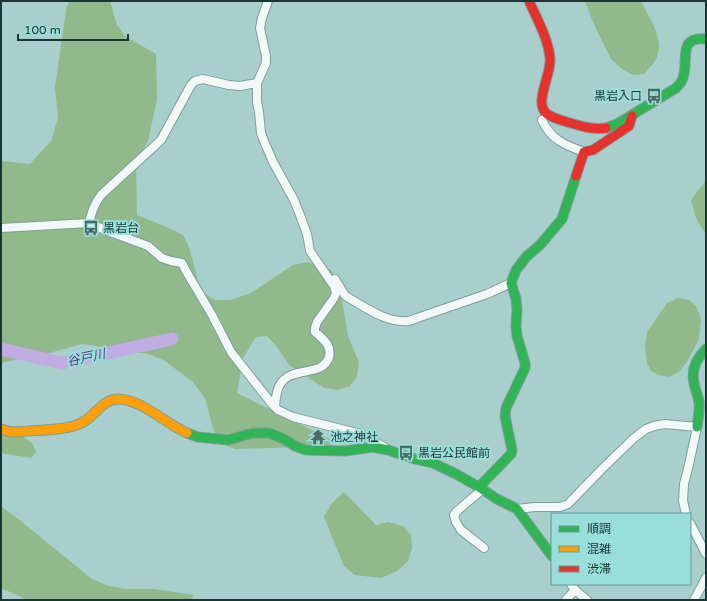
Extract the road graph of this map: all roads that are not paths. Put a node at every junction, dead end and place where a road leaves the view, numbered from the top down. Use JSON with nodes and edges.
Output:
{"nodes":[{"id":1,"x":268,"y":1,"type":"edge"},
{"id":2,"x":529,"y":1,"type":"edge"},
{"id":3,"x":706,"y":40,"type":"edge"},
{"id":4,"x":257,"y":83,"type":"junction"},
{"id":5,"x":632,"y":116,"type":"junction"},
{"id":6,"x":542,"y":120,"type":"dead end"},
{"id":7,"x":584,"y":152,"type":"junction"},
{"id":8,"x":89,"y":223,"type":"junction"},
{"id":9,"x":1,"y":228,"type":"edge"},
{"id":10,"x":322,"y":269,"type":"junction"},
{"id":11,"x":511,"y":283,"type":"junction"},
{"id":12,"x":706,"y":348,"type":"edge"},
{"id":13,"x":275,"y":406,"type":"junction"},
{"id":14,"x":697,"y":427,"type":"junction"},
{"id":15,"x":1,"y":429,"type":"edge"},
{"id":16,"x":388,"y":450,"type":"junction"},
{"id":17,"x":481,"y":488,"type":"junction"},
{"id":18,"x":517,"y":509,"type":"junction"},
{"id":19,"x":686,"y":513,"type":"edge"},
{"id":20,"x":691,"y":525,"type":"edge"},
{"id":21,"x":484,"y":548,"type":"dead end"},
{"id":22,"x":706,"y":554,"type":"edge"},
{"id":23,"x":551,"y":555,"type":"edge"},
{"id":24,"x":706,"y":578,"type":"edge"},
{"id":25,"x":573,"y":587,"type":"edge"},
{"id":26,"x":566,"y":600,"type":"edge"},
{"id":27,"x":586,"y":600,"type":"edge"},
{"id":28,"x":694,"y":600,"type":"edge"}],
"edges":[{"from":1,"to":4,"type":"street"},
{"from":2,"to":5,"type":"street"},
{"from":3,"to":5,"type":"street"},
{"from":4,"to":8,"type":"street"},
{"from":4,"to":10,"type":"street"},
{"from":5,"to":7,"type":"street"},
{"from":6,"to":7,"type":"street"},
{"from":7,"to":11,"type":"street"},
{"from":8,"to":9,"type":"street"},
{"from":8,"to":13,"type":"street"},
{"from":10,"to":11,"type":"street"},
{"from":10,"to":13,"type":"street"},
{"from":11,"to":17,"type":"street"},
{"from":12,"to":14,"type":"street"},
{"from":13,"to":16,"type":"street"},
{"from":14,"to":18,"type":"street"},
{"from":14,"to":19,"type":"street"},
{"from":15,"to":16,"type":"street"},
{"from":16,"to":17,"type":"street"},
{"from":17,"to":18,"type":"street"},
{"from":17,"to":21,"type":"street"},
{"from":18,"to":23,"type":"street"},
{"from":20,"to":22,"type":"street"},
{"from":24,"to":28,"type":"street"},
{"from":25,"to":26,"type":"street"},
{"from":25,"to":27,"type":"street"}]}
